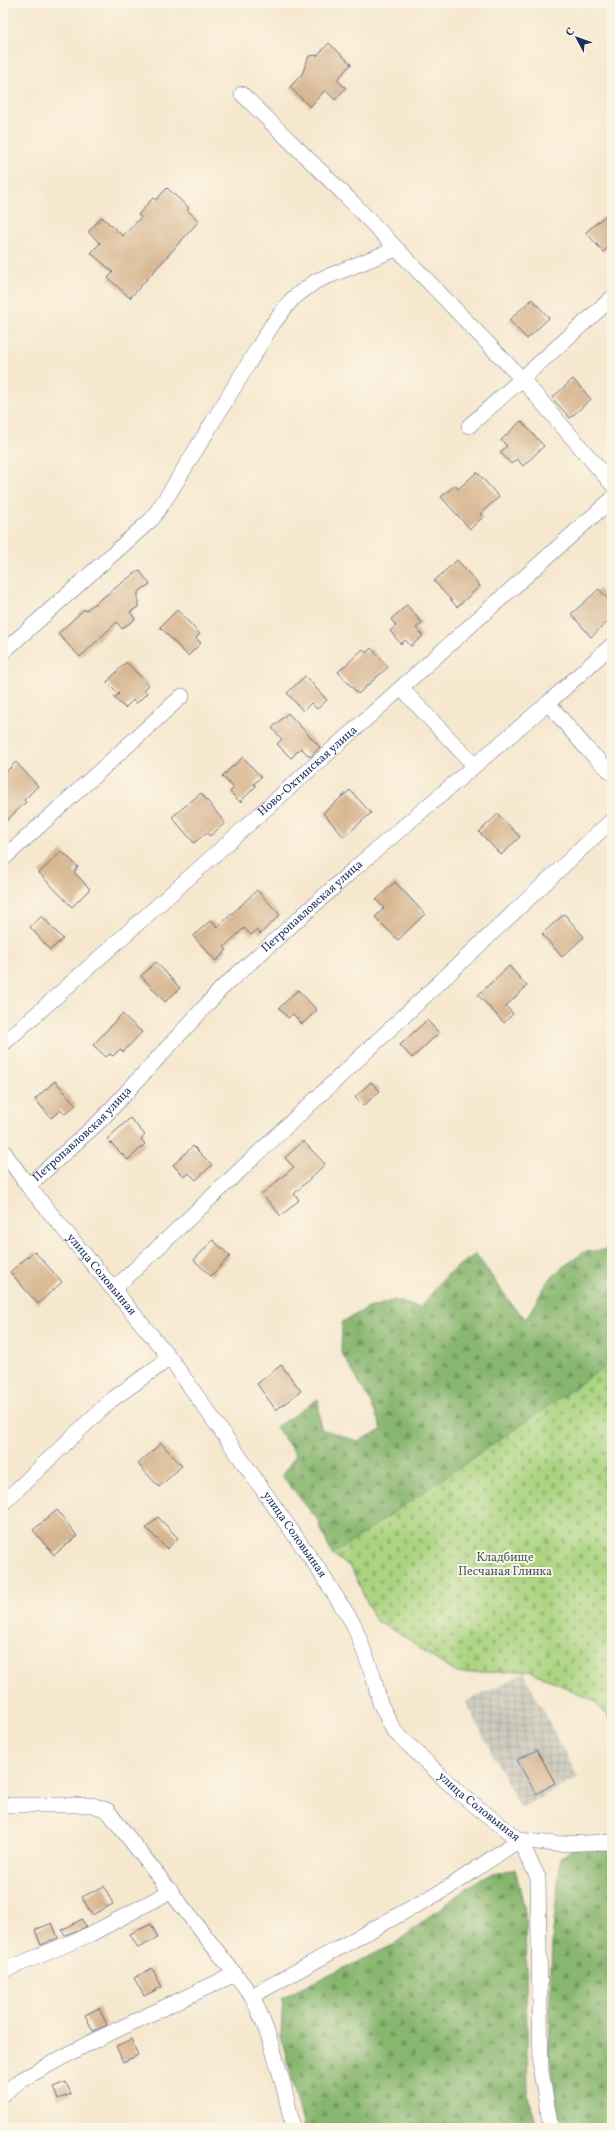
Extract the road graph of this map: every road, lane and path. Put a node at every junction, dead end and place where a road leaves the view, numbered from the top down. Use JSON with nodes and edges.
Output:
{"nodes":[{"id":1,"x":242,"y":94,"type":"dead end"},
{"id":2,"x":396,"y":249,"type":"junction"},
{"id":3,"x":612,"y":298,"type":"edge"},
{"id":4,"x":522,"y":379,"type":"junction"},
{"id":5,"x":469,"y":426,"type":"dead end"},
{"id":6,"x":612,"y":484,"type":"edge"},
{"id":7,"x":612,"y":499,"type":"edge"},
{"id":8,"x":612,"y":645,"type":"edge"},
{"id":9,"x":3,"y":652,"type":"edge"},
{"id":10,"x":401,"y":688,"type":"junction"},
{"id":11,"x":182,"y":696,"type":"dead end"},
{"id":12,"x":548,"y":703,"type":"junction"},
{"id":13,"x":474,"y":765,"type":"junction"},
{"id":14,"x":612,"y":773,"type":"edge"},
{"id":15,"x":612,"y":820,"type":"edge"},
{"id":16,"x":3,"y":859,"type":"edge"},
{"id":17,"x":3,"y":1044,"type":"edge"},
{"id":18,"x":3,"y":1151,"type":"edge"},
{"id":19,"x":28,"y":1186,"type":"junction"},
{"id":20,"x":114,"y":1289,"type":"junction"},
{"id":21,"x":170,"y":1358,"type":"junction"},
{"id":22,"x":3,"y":1503,"type":"edge"},
{"id":23,"x":3,"y":1805,"type":"edge"},
{"id":24,"x":519,"y":1840,"type":"junction"},
{"id":25,"x":612,"y":1842,"type":"edge"},
{"id":26,"x":170,"y":1891,"type":"junction"},
{"id":27,"x":3,"y":1970,"type":"edge"},
{"id":28,"x":235,"y":1974,"type":"junction"},
{"id":29,"x":252,"y":1996,"type":"junction"},
{"id":30,"x":3,"y":2094,"type":"edge"},
{"id":31,"x":293,"y":2128,"type":"edge"},
{"id":32,"x":551,"y":2128,"type":"edge"}],
"edges":[{"from":1,"to":2,"type":"street"},
{"from":2,"to":4,"type":"street"},
{"from":2,"to":9,"type":"street"},
{"from":3,"to":4,"type":"street"},
{"from":4,"to":5,"type":"street"},
{"from":4,"to":6,"type":"street"},
{"from":7,"to":10,"type":"street","name":"Ново-Охтинская улица"},
{"from":8,"to":12,"type":"street","name":"Петропавловская улица"},
{"from":10,"to":13,"type":"street"},
{"from":10,"to":17,"type":"street","name":"Ново-Охтинская улица"},
{"from":11,"to":16,"type":"street"},
{"from":12,"to":13,"type":"street","name":"Петропавловская улица"},
{"from":12,"to":14,"type":"street"},
{"from":13,"to":19,"type":"street","name":"Петропавловская улица"},
{"from":15,"to":20,"type":"street"},
{"from":18,"to":19,"type":"street","name":"улица Соловьиная"},
{"from":19,"to":20,"type":"street","name":"улица Соловьиная"},
{"from":20,"to":21,"type":"street","name":"улица Соловьиная"},
{"from":21,"to":22,"type":"street"},
{"from":21,"to":24,"type":"street","name":"улица Соловьиная"},
{"from":23,"to":26,"type":"street"},
{"from":24,"to":25,"type":"street","name":"улица Соловьиная"},
{"from":24,"to":29,"type":"street"},
{"from":24,"to":32,"type":"street"},
{"from":26,"to":27,"type":"street"},
{"from":26,"to":28,"type":"street"},
{"from":28,"to":29,"type":"street"},
{"from":28,"to":30,"type":"street"},
{"from":29,"to":31,"type":"street"}]}
